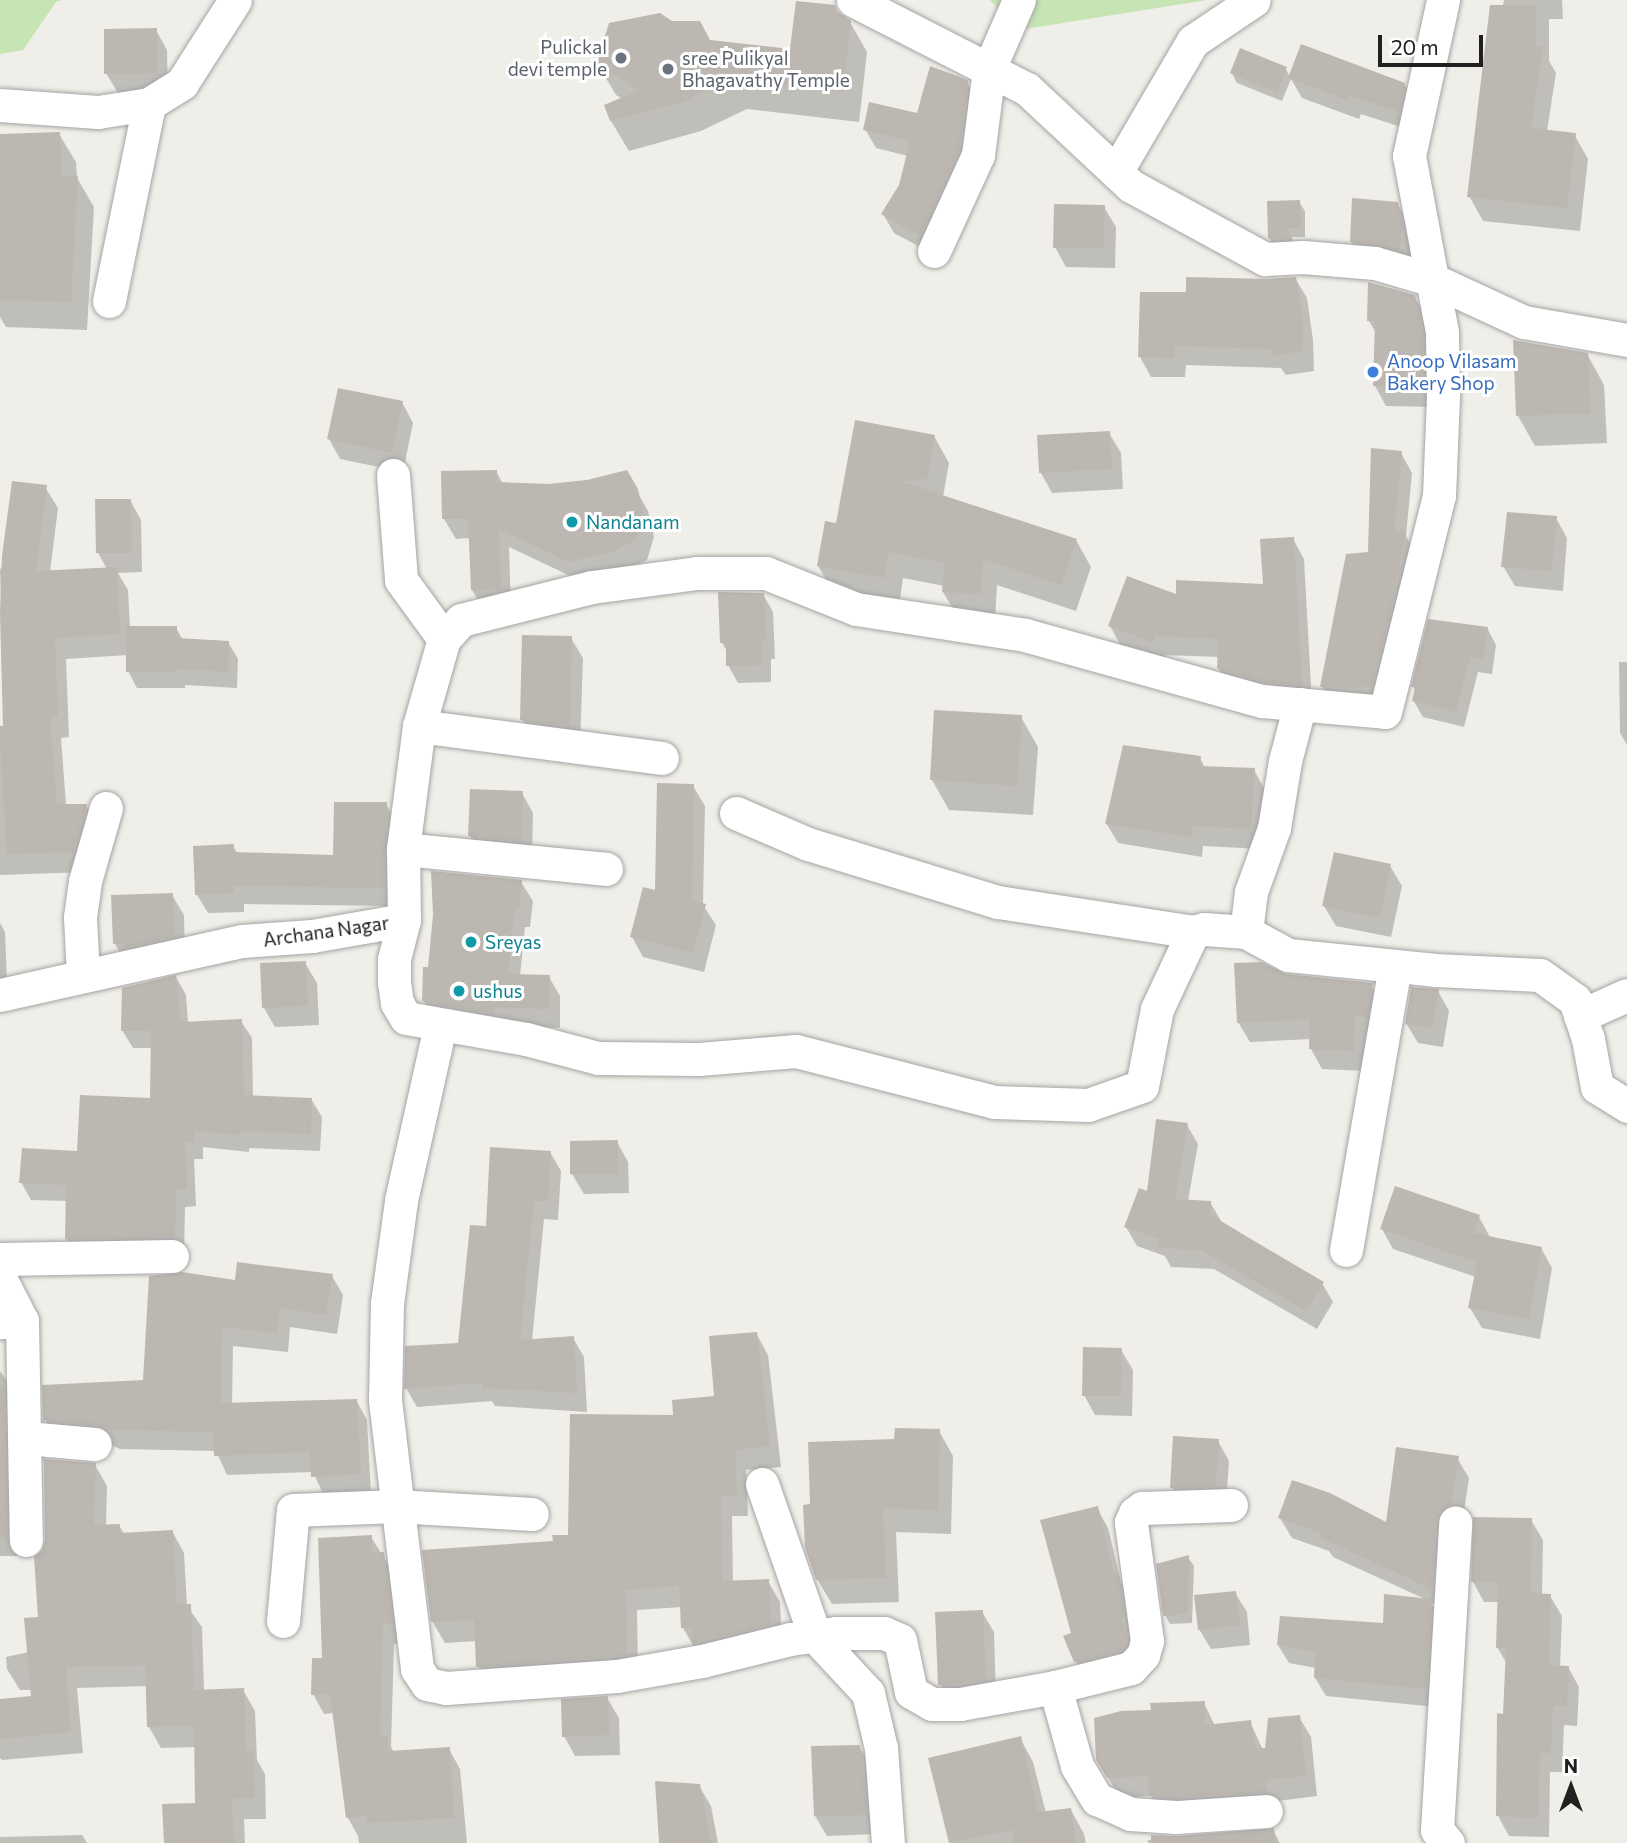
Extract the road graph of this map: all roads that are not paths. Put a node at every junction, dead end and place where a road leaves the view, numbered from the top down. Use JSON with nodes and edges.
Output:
{"nodes":[{"id":1,"x":235,"y":0,"type":"edge"},
{"id":2,"x":853,"y":0,"type":"edge"},
{"id":3,"x":1019,"y":0,"type":"edge"},
{"id":4,"x":1255,"y":0,"type":"edge"},
{"id":5,"x":1443,"y":0,"type":"edge"},
{"id":6,"x":989,"y":69,"type":"junction"},
{"id":7,"x":149,"y":104,"type":"junction"},
{"id":8,"x":0,"y":105,"type":"edge"},
{"id":9,"x":1116,"y":172,"type":"junction"},
{"id":10,"x":934,"y":251,"type":"dead end"},
{"id":11,"x":1433,"y":281,"type":"junction"},
{"id":12,"x":109,"y":301,"type":"dead end"},
{"id":13,"x":1627,"y":340,"type":"edge"},
{"id":14,"x":393,"y":475,"type":"dead end"},
{"id":15,"x":444,"y":639,"type":"junction"},
{"id":16,"x":1300,"y":704,"type":"junction"},
{"id":17,"x":419,"y":726,"type":"junction"},
{"id":18,"x":662,"y":758,"type":"dead end"},
{"id":19,"x":106,"y":808,"type":"dead end"},
{"id":20,"x":736,"y":813,"type":"dead end"},
{"id":21,"x":403,"y":849,"type":"junction"},
{"id":22,"x":606,"y":870,"type":"dead end"},
{"id":23,"x":404,"y":920,"type":"junction"},
{"id":24,"x":1193,"y":932,"type":"junction"},
{"id":25,"x":1246,"y":932,"type":"junction"},
{"id":26,"x":1395,"y":966,"type":"junction"},
{"id":27,"x":83,"y":975,"type":"junction"},
{"id":28,"x":0,"y":995,"type":"edge"},
{"id":29,"x":1627,"y":995,"type":"edge"},
{"id":30,"x":1580,"y":1016,"type":"junction"},
{"id":31,"x":440,"y":1026,"type":"junction"},
{"id":32,"x":1627,"y":1106,"type":"edge"},
{"id":33,"x":1346,"y":1250,"type":"dead end"},
{"id":34,"x":172,"y":1256,"type":"dead end"},
{"id":35,"x":0,"y":1259,"type":"edge"},
{"id":36,"x":0,"y":1278,"type":"edge"},
{"id":37,"x":11,"y":1322,"type":"edge"},
{"id":38,"x":26,"y":1438,"type":"junction"},
{"id":39,"x":95,"y":1444,"type":"dead end"},
{"id":40,"x":762,"y":1484,"type":"dead end"},
{"id":41,"x":1231,"y":1505,"type":"dead end"},
{"id":42,"x":396,"y":1506,"type":"junction"},
{"id":43,"x":532,"y":1514,"type":"dead end"},
{"id":44,"x":1455,"y":1522,"type":"dead end"},
{"id":45,"x":26,"y":1540,"type":"dead end"},
{"id":46,"x":283,"y":1622,"type":"dead end"},
{"id":47,"x":815,"y":1636,"type":"junction"},
{"id":48,"x":1055,"y":1687,"type":"junction"},
{"id":49,"x":1266,"y":1811,"type":"dead end"},
{"id":50,"x":888,"y":1843,"type":"edge"},
{"id":51,"x":1448,"y":1843,"type":"edge"}],
"edges":[{"from":1,"to":7,"type":"street"},
{"from":2,"to":6,"type":"street"},
{"from":3,"to":6,"type":"street"},
{"from":4,"to":9,"type":"street"},
{"from":5,"to":11,"type":"street"},
{"from":6,"to":9,"type":"street"},
{"from":6,"to":10,"type":"street"},
{"from":7,"to":8,"type":"street"},
{"from":7,"to":12,"type":"street"},
{"from":9,"to":11,"type":"street"},
{"from":11,"to":13,"type":"street"},
{"from":11,"to":16,"type":"street"},
{"from":14,"to":15,"type":"street"},
{"from":15,"to":16,"type":"street"},
{"from":15,"to":17,"type":"street","name":"Archana Nagar"},
{"from":16,"to":25,"type":"street"},
{"from":17,"to":18,"type":"street"},
{"from":17,"to":21,"type":"street","name":"Archana Nagar"},
{"from":19,"to":27,"type":"street"},
{"from":20,"to":24,"type":"street"},
{"from":21,"to":22,"type":"street"},
{"from":21,"to":23,"type":"street","name":"Archana Nagar"},
{"from":23,"to":27,"type":"street","name":"Archana Nagar"},
{"from":23,"to":31,"type":"street"},
{"from":24,"to":25,"type":"street"},
{"from":24,"to":31,"type":"street"},
{"from":25,"to":26,"type":"street"},
{"from":26,"to":30,"type":"street"},
{"from":26,"to":33,"type":"street"},
{"from":27,"to":28,"type":"street","name":"Archana Nagar"},
{"from":29,"to":30,"type":"street"},
{"from":30,"to":32,"type":"street"},
{"from":31,"to":42,"type":"street"},
{"from":34,"to":35,"type":"street"},
{"from":36,"to":37,"type":"street"},
{"from":37,"to":38,"type":"street"},
{"from":38,"to":39,"type":"street"},
{"from":38,"to":45,"type":"street"},
{"from":40,"to":47,"type":"street"},
{"from":41,"to":48,"type":"street"},
{"from":42,"to":43,"type":"street"},
{"from":42,"to":46,"type":"street"},
{"from":42,"to":47,"type":"street"},
{"from":44,"to":51,"type":"street"},
{"from":47,"to":48,"type":"street"},
{"from":47,"to":50,"type":"street"},
{"from":48,"to":49,"type":"street"}]}
